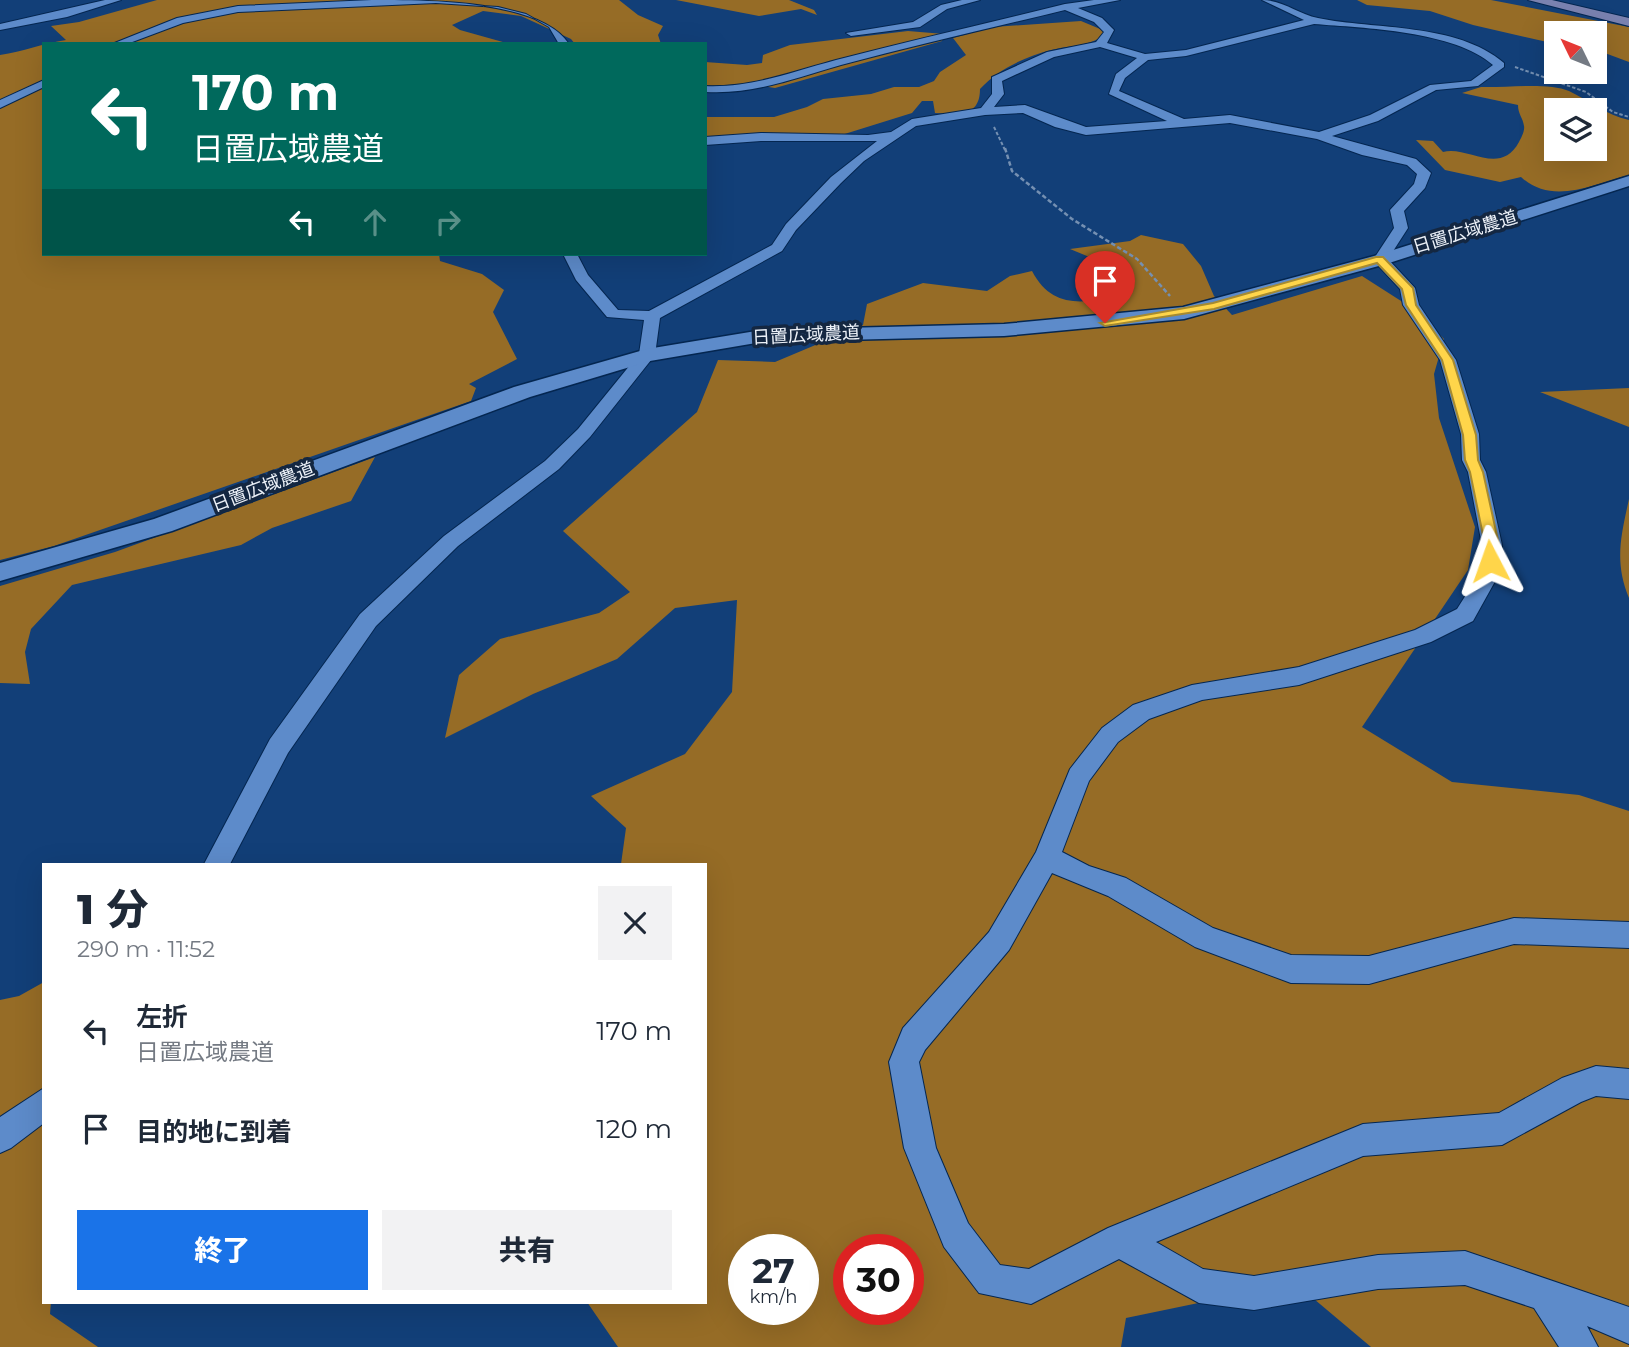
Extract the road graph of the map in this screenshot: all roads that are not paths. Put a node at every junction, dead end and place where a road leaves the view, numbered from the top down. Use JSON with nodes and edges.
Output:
{"nodes":[{"id":1,"x":117,"y":0,"type":"edge"},
{"id":2,"x":436,"y":0,"type":"edge"},
{"id":3,"x":975,"y":0,"type":"edge"},
{"id":4,"x":1049,"y":0,"type":"edge"},
{"id":5,"x":1114,"y":0,"type":"edge"},
{"id":6,"x":1267,"y":0,"type":"edge"},
{"id":7,"x":1535,"y":0,"type":"edge"},
{"id":8,"x":1065,"y":6,"type":"junction"},
{"id":9,"x":1314,"y":21,"type":"junction"},
{"id":10,"x":1628,"y":21,"type":"edge"},
{"id":11,"x":0,"y":27,"type":"edge"},
{"id":12,"x":851,"y":33,"type":"dead end"},
{"id":13,"x":122,"y":42,"type":"edge"},
{"id":14,"x":563,"y":42,"type":"edge"},
{"id":15,"x":1100,"y":44,"type":"junction"},
{"id":16,"x":1145,"y":57,"type":"junction"},
{"id":17,"x":42,"y":84,"type":"edge"},
{"id":18,"x":707,"y":89,"type":"edge"},
{"id":19,"x":0,"y":104,"type":"edge"},
{"id":20,"x":985,"y":111,"type":"junction"},
{"id":21,"x":1181,"y":122,"type":"junction"},
{"id":22,"x":891,"y":135,"type":"junction"},
{"id":23,"x":1320,"y":136,"type":"junction"},
{"id":24,"x":707,"y":141,"type":"edge"},
{"id":25,"x":1629,"y":181,"type":"edge"},
{"id":26,"x":571,"y":256,"type":"edge"},
{"id":27,"x":1380,"y":260,"type":"junction"},
{"id":28,"x":652,"y":316,"type":"junction"},
{"id":29,"x":647,"y":355,"type":"junction"},
{"id":30,"x":0,"y":572,"type":"edge"},
{"id":31,"x":1047,"y":858,"type":"junction"},
{"id":32,"x":218,"y":863,"type":"edge"},
{"id":33,"x":1629,"y":936,"type":"edge"},
{"id":34,"x":1629,"y":1084,"type":"edge"},
{"id":35,"x":42,"y":1105,"type":"edge"},
{"id":36,"x":0,"y":1137,"type":"edge"},
{"id":37,"x":1120,"y":1240,"type":"junction"},
{"id":38,"x":1546,"y":1295,"type":"junction"},
{"id":39,"x":1629,"y":1326,"type":"edge"},
{"id":40,"x":1580,"y":1347,"type":"edge"}],
"edges":[{"from":1,"to":11,"type":"street"},
{"from":2,"to":13,"type":"street"},
{"from":2,"to":14,"type":"street"},
{"from":3,"to":12,"type":"street"},
{"from":4,"to":8,"type":"street"},
{"from":5,"to":8,"type":"street"},
{"from":6,"to":9,"type":"street"},
{"from":7,"to":10,"type":"main road"},
{"from":8,"to":15,"type":"street"},
{"from":8,"to":18,"type":"street"},
{"from":9,"to":16,"type":"street"},
{"from":9,"to":23,"type":"street"},
{"from":15,"to":16,"type":"street"},
{"from":15,"to":20,"type":"street"},
{"from":16,"to":21,"type":"street"},
{"from":17,"to":19,"type":"street"},
{"from":20,"to":21,"type":"street"},
{"from":20,"to":22,"type":"street"},
{"from":21,"to":23,"type":"street"},
{"from":22,"to":24,"type":"street"},
{"from":22,"to":28,"type":"street"},
{"from":23,"to":27,"type":"street"},
{"from":25,"to":27,"type":"street","name":"日置広域農道"},
{"from":26,"to":28,"type":"street"},
{"from":27,"to":29,"type":"street","name":"日置広域農道"},
{"from":27,"to":31,"type":"street"},
{"from":28,"to":29,"type":"street"},
{"from":29,"to":30,"type":"street","name":"日置広域農道"},
{"from":29,"to":32,"type":"street"},
{"from":31,"to":33,"type":"street"},
{"from":31,"to":37,"type":"street"},
{"from":34,"to":37,"type":"street"},
{"from":35,"to":36,"type":"street"},
{"from":37,"to":38,"type":"street"},
{"from":38,"to":39,"type":"street"},
{"from":38,"to":40,"type":"street"}]}
